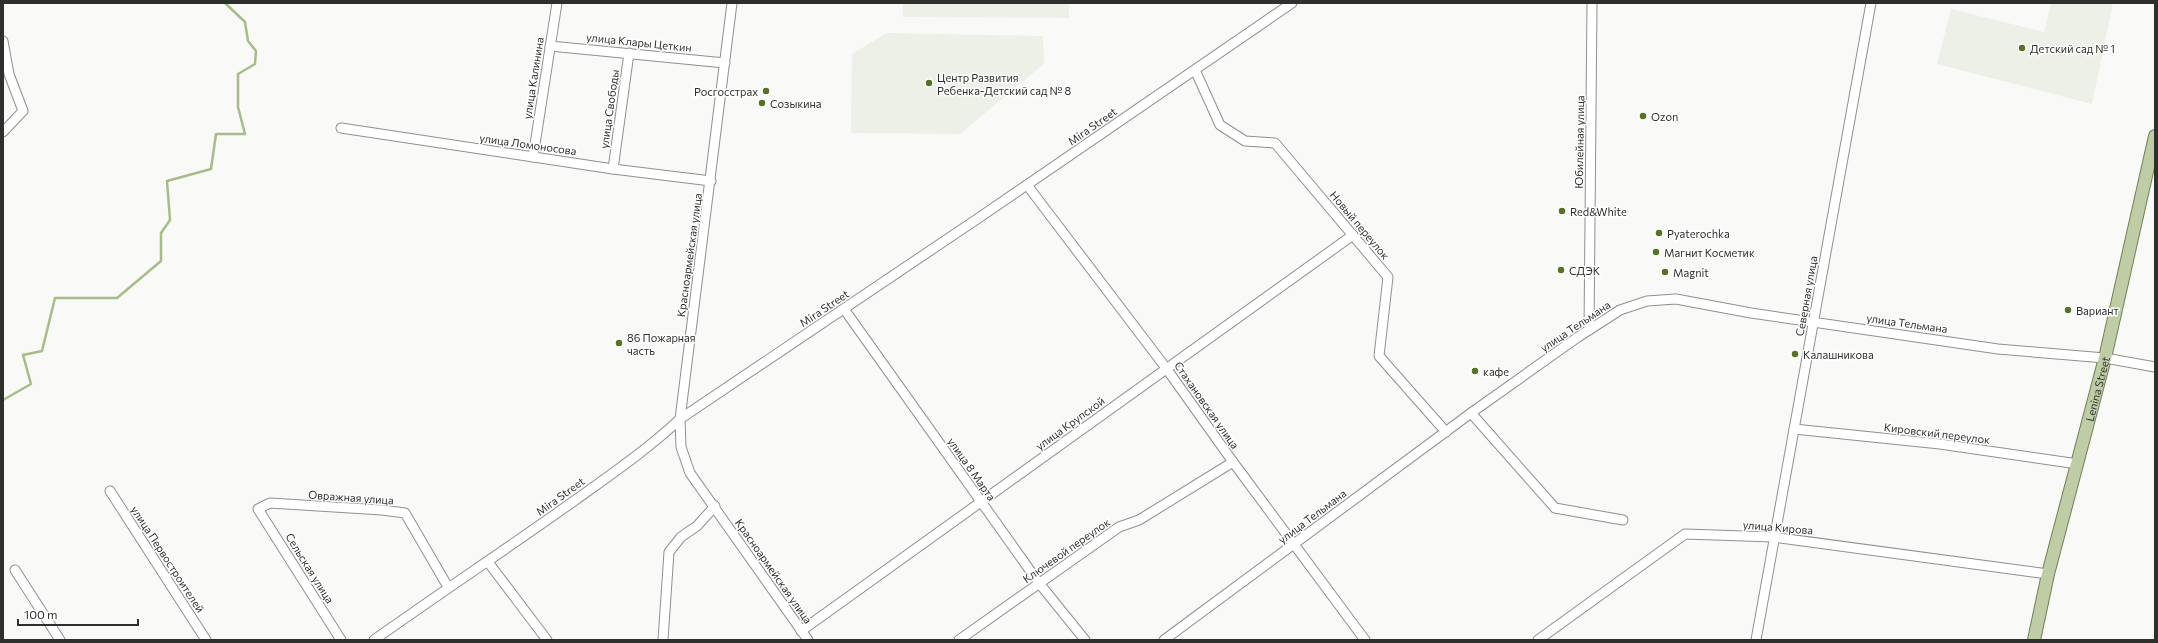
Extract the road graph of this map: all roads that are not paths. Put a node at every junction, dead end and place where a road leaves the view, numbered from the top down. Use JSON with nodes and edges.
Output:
{"nodes":[{"id":1,"x":557,"y":3,"type":"edge"},
{"id":2,"x":732,"y":3,"type":"edge"},
{"id":3,"x":1292,"y":3,"type":"edge"},
{"id":4,"x":1592,"y":3,"type":"edge"},
{"id":5,"x":1871,"y":3,"type":"edge"},
{"id":6,"x":3,"y":42,"type":"edge"},
{"id":7,"x":550,"y":46,"type":"junction"},
{"id":8,"x":629,"y":53,"type":"junction"},
{"id":9,"x":725,"y":63,"type":"junction"},
{"id":10,"x":1195,"y":70,"type":"junction"},
{"id":11,"x":341,"y":128,"type":"dead end"},
{"id":12,"x":3,"y":132,"type":"edge"},
{"id":13,"x":2155,"y":136,"type":"edge"},
{"id":14,"x":533,"y":157,"type":"junction"},
{"id":15,"x":613,"y":169,"type":"junction"},
{"id":16,"x":711,"y":181,"type":"junction"},
{"id":17,"x":1027,"y":185,"type":"junction"},
{"id":18,"x":1353,"y":235,"type":"junction"},
{"id":19,"x":844,"y":309,"type":"junction"},
{"id":20,"x":1814,"y":322,"type":"junction"},
{"id":21,"x":1589,"y":330,"type":"junction"},
{"id":22,"x":2105,"y":358,"type":"junction"},
{"id":23,"x":2155,"y":367,"type":"edge"},
{"id":24,"x":1166,"y":368,"type":"junction"},
{"id":25,"x":1471,"y":413,"type":"junction"},
{"id":26,"x":680,"y":419,"type":"junction"},
{"id":27,"x":1794,"y":429,"type":"junction"},
{"id":28,"x":1446,"y":432,"type":"junction"},
{"id":29,"x":1233,"y":462,"type":"junction"},
{"id":30,"x":2078,"y":464,"type":"junction"},
{"id":31,"x":110,"y":491,"type":"dead end"},
{"id":32,"x":981,"y":502,"type":"junction"},
{"id":33,"x":715,"y":506,"type":"junction"},
{"id":34,"x":258,"y":509,"type":"joint"},
{"id":35,"x":1623,"y":520,"type":"dead end"},
{"id":36,"x":1773,"y":537,"type":"junction"},
{"id":37,"x":1295,"y":544,"type":"junction"},
{"id":38,"x":488,"y":562,"type":"junction"},
{"id":39,"x":15,"y":570,"type":"dead end"},
{"id":40,"x":2048,"y":574,"type":"junction"},
{"id":41,"x":1039,"y":583,"type":"junction"},
{"id":42,"x":448,"y":587,"type":"junction"},
{"id":43,"x":801,"y":631,"type":"junction"},
{"id":44,"x":60,"y":640,"type":"edge"},
{"id":45,"x":206,"y":640,"type":"edge"},
{"id":46,"x":341,"y":640,"type":"edge"},
{"id":47,"x":374,"y":640,"type":"edge"},
{"id":48,"x":547,"y":640,"type":"edge"},
{"id":49,"x":663,"y":640,"type":"edge"},
{"id":50,"x":808,"y":640,"type":"edge"},
{"id":51,"x":959,"y":640,"type":"edge"},
{"id":52,"x":1085,"y":640,"type":"edge"},
{"id":53,"x":1164,"y":640,"type":"edge"},
{"id":54,"x":1365,"y":640,"type":"edge"},
{"id":55,"x":1538,"y":640,"type":"edge"},
{"id":56,"x":1756,"y":640,"type":"edge"},
{"id":57,"x":2034,"y":640,"type":"edge"}],
"edges":[{"from":1,"to":7,"type":"street","name":"улица Калинина"},
{"from":2,"to":9,"type":"street","name":"Красноармейская улица"},
{"from":3,"to":10,"type":"street","name":"Mira Street"},
{"from":4,"to":21,"type":"street","name":"Юбилейная улица"},
{"from":5,"to":20,"type":"street","name":"Северная улица"},
{"from":6,"to":12,"type":"street"},
{"from":7,"to":8,"type":"street","name":"улица Клары Цеткин"},
{"from":7,"to":14,"type":"street","name":"улица Калинина"},
{"from":8,"to":9,"type":"street","name":"улица Клары Цеткин"},
{"from":8,"to":15,"type":"street","name":"улица Свободы"},
{"from":9,"to":16,"type":"street","name":"Красноармейская улица"},
{"from":10,"to":17,"type":"street","name":"Mira Street"},
{"from":10,"to":18,"type":"street","name":"Новый переулок"},
{"from":11,"to":14,"type":"street","name":"улица Ломоносова"},
{"from":13,"to":22,"type":"main road","name":"Lenina Street"},
{"from":14,"to":15,"type":"street","name":"улица Ломоносова"},
{"from":15,"to":16,"type":"street","name":"улица Ломоносова"},
{"from":16,"to":26,"type":"street","name":"Красноармейская улица"},
{"from":17,"to":19,"type":"street","name":"Mira Street"},
{"from":17,"to":24,"type":"street","name":"Стахановская улица"},
{"from":18,"to":24,"type":"street","name":"улица Крупской"},
{"from":18,"to":28,"type":"street","name":"Новый переулок"},
{"from":19,"to":26,"type":"street","name":"Mira Street"},
{"from":19,"to":32,"type":"street","name":"улица 8 Марта"},
{"from":20,"to":21,"type":"street","name":"улица Тельмана"},
{"from":20,"to":22,"type":"street","name":"улица Тельмана"},
{"from":20,"to":27,"type":"street","name":"Северная улица"},
{"from":21,"to":25,"type":"street","name":"улица Тельмана"},
{"from":22,"to":23,"type":"street","name":"улица Тельмана"},
{"from":22,"to":30,"type":"main road","name":"Lenina Street"},
{"from":24,"to":29,"type":"street","name":"Стахановская улица"},
{"from":24,"to":32,"type":"street","name":"улица Крупской"},
{"from":25,"to":28,"type":"street","name":"улица Тельмана"},
{"from":25,"to":35,"type":"street"},
{"from":26,"to":33,"type":"street","name":"Красноармейская улица"},
{"from":26,"to":38,"type":"street","name":"Mira Street"},
{"from":27,"to":30,"type":"street","name":"Кировский переулок"},
{"from":27,"to":36,"type":"street","name":"Северная улица"},
{"from":28,"to":37,"type":"street","name":"улица Тельмана"},
{"from":29,"to":37,"type":"street","name":"Стахановская улица"},
{"from":29,"to":41,"type":"street","name":"Ключевой переулок"},
{"from":30,"to":40,"type":"main road","name":"Lenina Street"},
{"from":31,"to":45,"type":"street","name":"улица Первостроителей"},
{"from":32,"to":41,"type":"street","name":"улица 8 Марта"},
{"from":32,"to":43,"type":"street","name":"улица Крупской"},
{"from":33,"to":43,"type":"street","name":"Красноармейская улица"},
{"from":33,"to":49,"type":"street"},
{"from":34,"to":42,"type":"street","name":"Овражная улица"},
{"from":34,"to":46,"type":"street","name":"Сельская улица"},
{"from":36,"to":40,"type":"street","name":"улица Кирова"},
{"from":36,"to":55,"type":"street","name":"улица Кирова"},
{"from":36,"to":56,"type":"street","name":"Северная улица"},
{"from":37,"to":53,"type":"street","name":"улица Тельмана"},
{"from":37,"to":54,"type":"street","name":"Стахановская улица"},
{"from":38,"to":42,"type":"street","name":"Mira Street"},
{"from":38,"to":48,"type":"street"},
{"from":39,"to":44,"type":"street"},
{"from":40,"to":57,"type":"main road","name":"Lenina Street"},
{"from":41,"to":51,"type":"street","name":"Ключевой переулок"},
{"from":41,"to":52,"type":"street","name":"улица 8 Марта"},
{"from":42,"to":47,"type":"street","name":"Mira Street"},
{"from":43,"to":50,"type":"street","name":"Красноармейская улица"}]}
